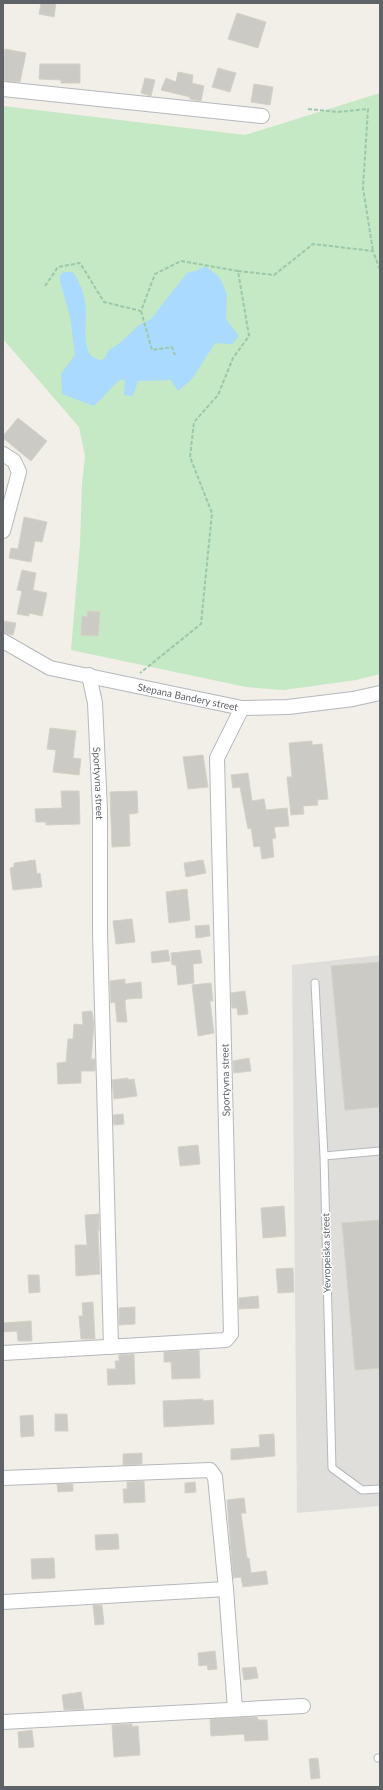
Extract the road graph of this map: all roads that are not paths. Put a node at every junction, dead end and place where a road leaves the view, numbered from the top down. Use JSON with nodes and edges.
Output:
{"nodes":[{"id":1,"x":3,"y":89,"type":"edge"},
{"id":2,"x":262,"y":116,"type":"dead end"},
{"id":3,"x":3,"y":454,"type":"edge"},
{"id":4,"x":3,"y":531,"type":"edge"},
{"id":5,"x":3,"y":641,"type":"edge"},
{"id":6,"x":89,"y":675,"type":"junction"},
{"id":7,"x":380,"y":693,"type":"edge"},
{"id":8,"x":242,"y":708,"type":"junction"},
{"id":9,"x":315,"y":983,"type":"dead end"},
{"id":10,"x":380,"y":1151,"type":"edge"},
{"id":11,"x":324,"y":1156,"type":"junction"},
{"id":12,"x":111,"y":1347,"type":"junction"},
{"id":13,"x":3,"y":1353,"type":"edge"},
{"id":14,"x":3,"y":1478,"type":"edge"},
{"id":15,"x":380,"y":1489,"type":"edge"},
{"id":16,"x":226,"y":1589,"type":"junction"},
{"id":17,"x":3,"y":1602,"type":"edge"},
{"id":18,"x":303,"y":1706,"type":"dead end"},
{"id":19,"x":235,"y":1709,"type":"junction"},
{"id":20,"x":3,"y":1722,"type":"edge"}],
"edges":[{"from":1,"to":2,"type":"street"},
{"from":3,"to":4,"type":"street"},
{"from":5,"to":6,"type":"street","name":"Stepana Bandery street"},
{"from":6,"to":8,"type":"street","name":"Stepana Bandery street"},
{"from":6,"to":12,"type":"street","name":"Sportyvna street"},
{"from":7,"to":8,"type":"street","name":"Stepana Bandery street"},
{"from":8,"to":12,"type":"street","name":"Sportyvna street"},
{"from":9,"to":11,"type":"lane","name":"Yevropeiska street"},
{"from":10,"to":11,"type":"lane"},
{"from":11,"to":15,"type":"lane","name":"Yevropeiska street"},
{"from":12,"to":13,"type":"street","name":"Sportyvna street"},
{"from":14,"to":16,"type":"street"},
{"from":16,"to":17,"type":"street"},
{"from":16,"to":19,"type":"street"},
{"from":18,"to":19,"type":"street"},
{"from":19,"to":20,"type":"street"}]}
